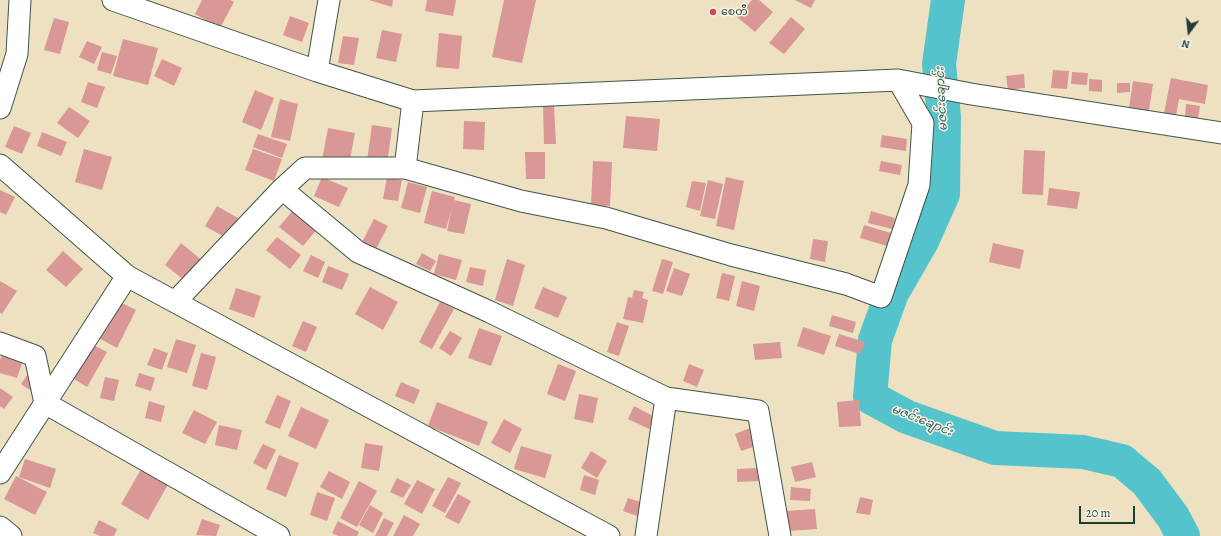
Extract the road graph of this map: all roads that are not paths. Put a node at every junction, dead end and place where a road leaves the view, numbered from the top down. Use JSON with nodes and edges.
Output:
{"nodes":[{"id":1,"x":20,"y":0,"type":"edge"},
{"id":2,"x":113,"y":0,"type":"edge"},
{"id":3,"x":329,"y":0,"type":"edge"},
{"id":4,"x":317,"y":70,"type":"junction"},
{"id":5,"x":898,"y":80,"type":"junction"},
{"id":6,"x":413,"y":101,"type":"junction"},
{"id":7,"x":0,"y":108,"type":"edge"},
{"id":8,"x":1221,"y":133,"type":"edge"},
{"id":9,"x":0,"y":165,"type":"edge"},
{"id":10,"x":405,"y":168,"type":"junction"},
{"id":11,"x":282,"y":189,"type":"junction"},
{"id":12,"x":127,"y":276,"type":"junction"},
{"id":13,"x":176,"y":302,"type":"junction"},
{"id":14,"x":0,"y":343,"type":"edge"},
{"id":15,"x":666,"y":398,"type":"junction"},
{"id":16,"x":45,"y":403,"type":"junction"},
{"id":17,"x":0,"y":473,"type":"edge"},
{"id":18,"x":0,"y":527,"type":"edge"},
{"id":19,"x":11,"y":536,"type":"edge"},
{"id":20,"x":278,"y":536,"type":"edge"},
{"id":21,"x":609,"y":536,"type":"edge"},
{"id":22,"x":646,"y":536,"type":"edge"},
{"id":23,"x":780,"y":536,"type":"edge"}],
"edges":[{"from":1,"to":7,"type":"street"},
{"from":2,"to":4,"type":"street"},
{"from":3,"to":4,"type":"street"},
{"from":4,"to":6,"type":"street"},
{"from":5,"to":6,"type":"street"},
{"from":5,"to":8,"type":"street"},
{"from":5,"to":10,"type":"street"},
{"from":6,"to":10,"type":"street"},
{"from":9,"to":12,"type":"street"},
{"from":10,"to":11,"type":"street"},
{"from":11,"to":13,"type":"street"},
{"from":11,"to":15,"type":"street"},
{"from":12,"to":13,"type":"street"},
{"from":12,"to":16,"type":"street"},
{"from":13,"to":21,"type":"street"},
{"from":14,"to":16,"type":"street"},
{"from":15,"to":22,"type":"street"},
{"from":15,"to":23,"type":"street"},
{"from":16,"to":17,"type":"street"},
{"from":16,"to":20,"type":"street"},
{"from":18,"to":19,"type":"street"}]}
